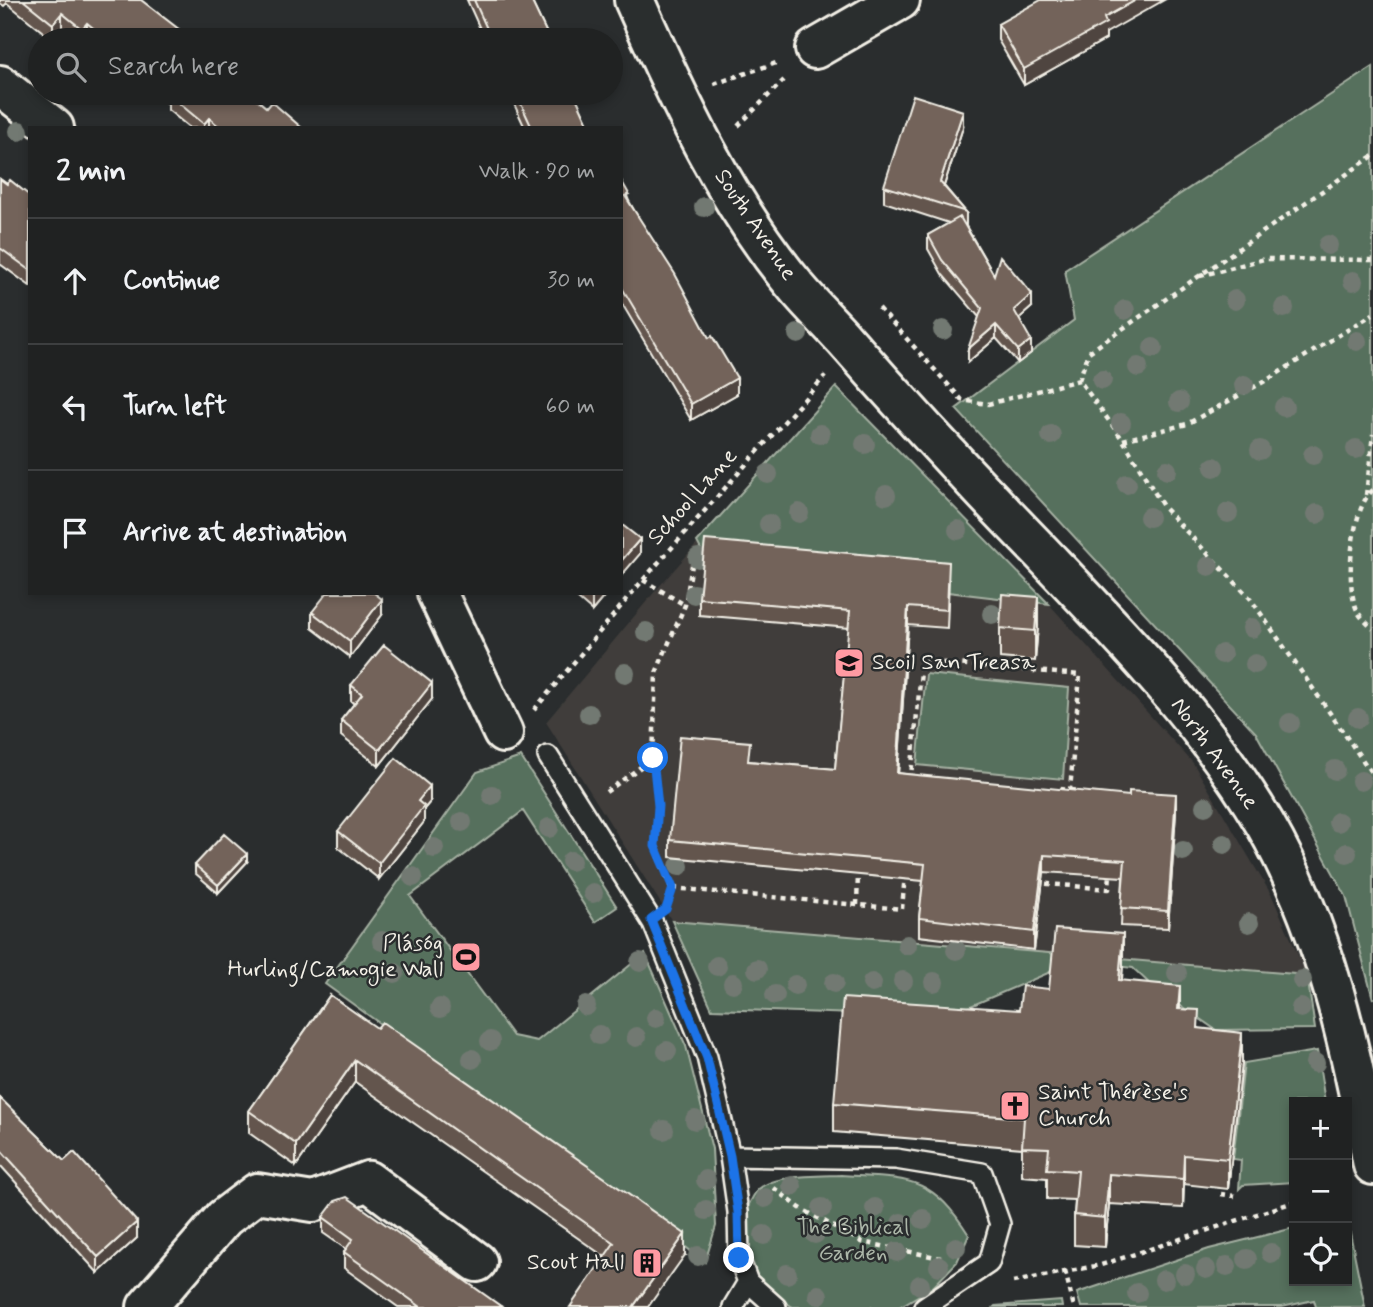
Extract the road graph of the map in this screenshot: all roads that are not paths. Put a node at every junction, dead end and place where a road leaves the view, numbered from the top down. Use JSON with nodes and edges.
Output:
{"nodes":[{"id":1,"x":634,"y":0,"type":"edge"},
{"id":2,"x":900,"y":0,"type":"edge"},
{"id":3,"x":814,"y":50,"type":"road end"},
{"id":4,"x":0,"y":85,"type":"edge"},
{"id":5,"x":51,"y":126,"type":"edge"},
{"id":6,"x":918,"y":423,"type":"joint"},
{"id":7,"x":438,"y":595,"type":"edge"},
{"id":8,"x":517,"y":723,"type":"road end"},
{"id":9,"x":548,"y":756,"type":"dead end"},
{"id":10,"x":730,"y":1156,"type":"junction"},
{"id":11,"x":1373,"y":1165,"type":"edge"},
{"id":12,"x":477,"y":1262,"type":"dead end"},
{"id":13,"x":748,"y":1282,"type":"junction"},
{"id":14,"x":147,"y":1307,"type":"edge"},
{"id":15,"x":733,"y":1307,"type":"edge"},
{"id":16,"x":776,"y":1307,"type":"edge"},
{"id":17,"x":924,"y":1307,"type":"edge"}],
"edges":[{"from":1,"to":6,"type":"street","name":"South Avenue"},
{"from":2,"to":3,"type":"street"},
{"from":4,"to":5,"type":"street"},
{"from":6,"to":11,"type":"street","name":"North Avenue"},
{"from":7,"to":8,"type":"street"},
{"from":9,"to":10,"type":"lane"},
{"from":10,"to":13,"type":"lane"},
{"from":10,"to":17,"type":"lane"},
{"from":12,"to":14,"type":"street"},
{"from":13,"to":15,"type":"lane"},
{"from":13,"to":16,"type":"lane"}]}
